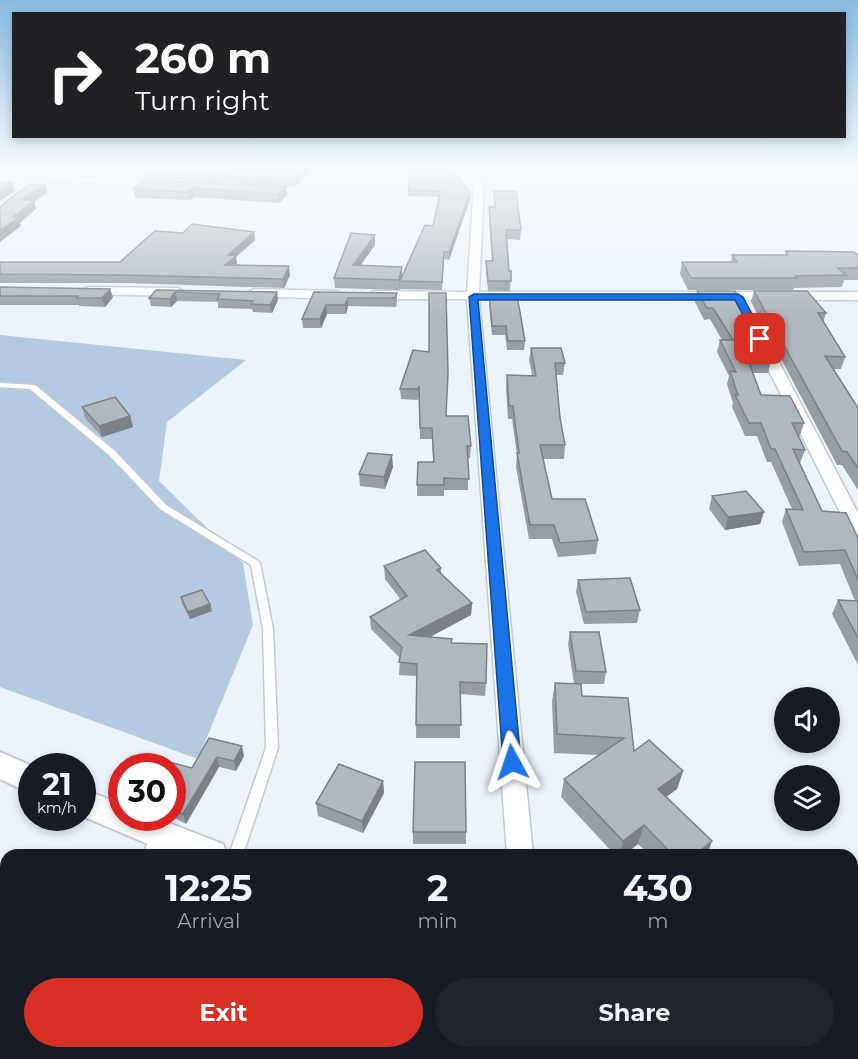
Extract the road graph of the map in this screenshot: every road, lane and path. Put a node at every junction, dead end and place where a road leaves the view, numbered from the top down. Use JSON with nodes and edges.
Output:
{"nodes":[{"id":1,"x":478,"y":218,"type":"edge"},
{"id":2,"x":71,"y":290,"type":"edge"},
{"id":3,"x":189,"y":292,"type":"edge"},
{"id":4,"x":237,"y":293,"type":"edge"},
{"id":5,"x":858,"y":296,"type":"edge"},
{"id":6,"x":474,"y":297,"type":"junction"},
{"id":7,"x":755,"y":329,"type":"edge"},
{"id":8,"x":0,"y":385,"type":"edge"},
{"id":9,"x":858,"y":530,"type":"edge"},
{"id":10,"x":0,"y":765,"type":"edge"},
{"id":11,"x":18,"y":774,"type":"edge"},
{"id":12,"x":96,"y":810,"type":"edge"},
{"id":13,"x":159,"y":845,"type":"edge"},
{"id":14,"x":180,"y":849,"type":"edge"},
{"id":15,"x":238,"y":849,"type":"edge"},
{"id":16,"x":520,"y":849,"type":"edge"}],
"edges":[{"from":1,"to":6,"type":"street"},
{"from":2,"to":3,"type":"street"},
{"from":4,"to":6,"type":"street"},
{"from":5,"to":6,"type":"street"},
{"from":6,"to":16,"type":"street"},
{"from":7,"to":9,"type":"street"},
{"from":8,"to":15,"type":"lane"},
{"from":10,"to":11,"type":"street"},
{"from":12,"to":13,"type":"street"},
{"from":13,"to":14,"type":"street"}]}
